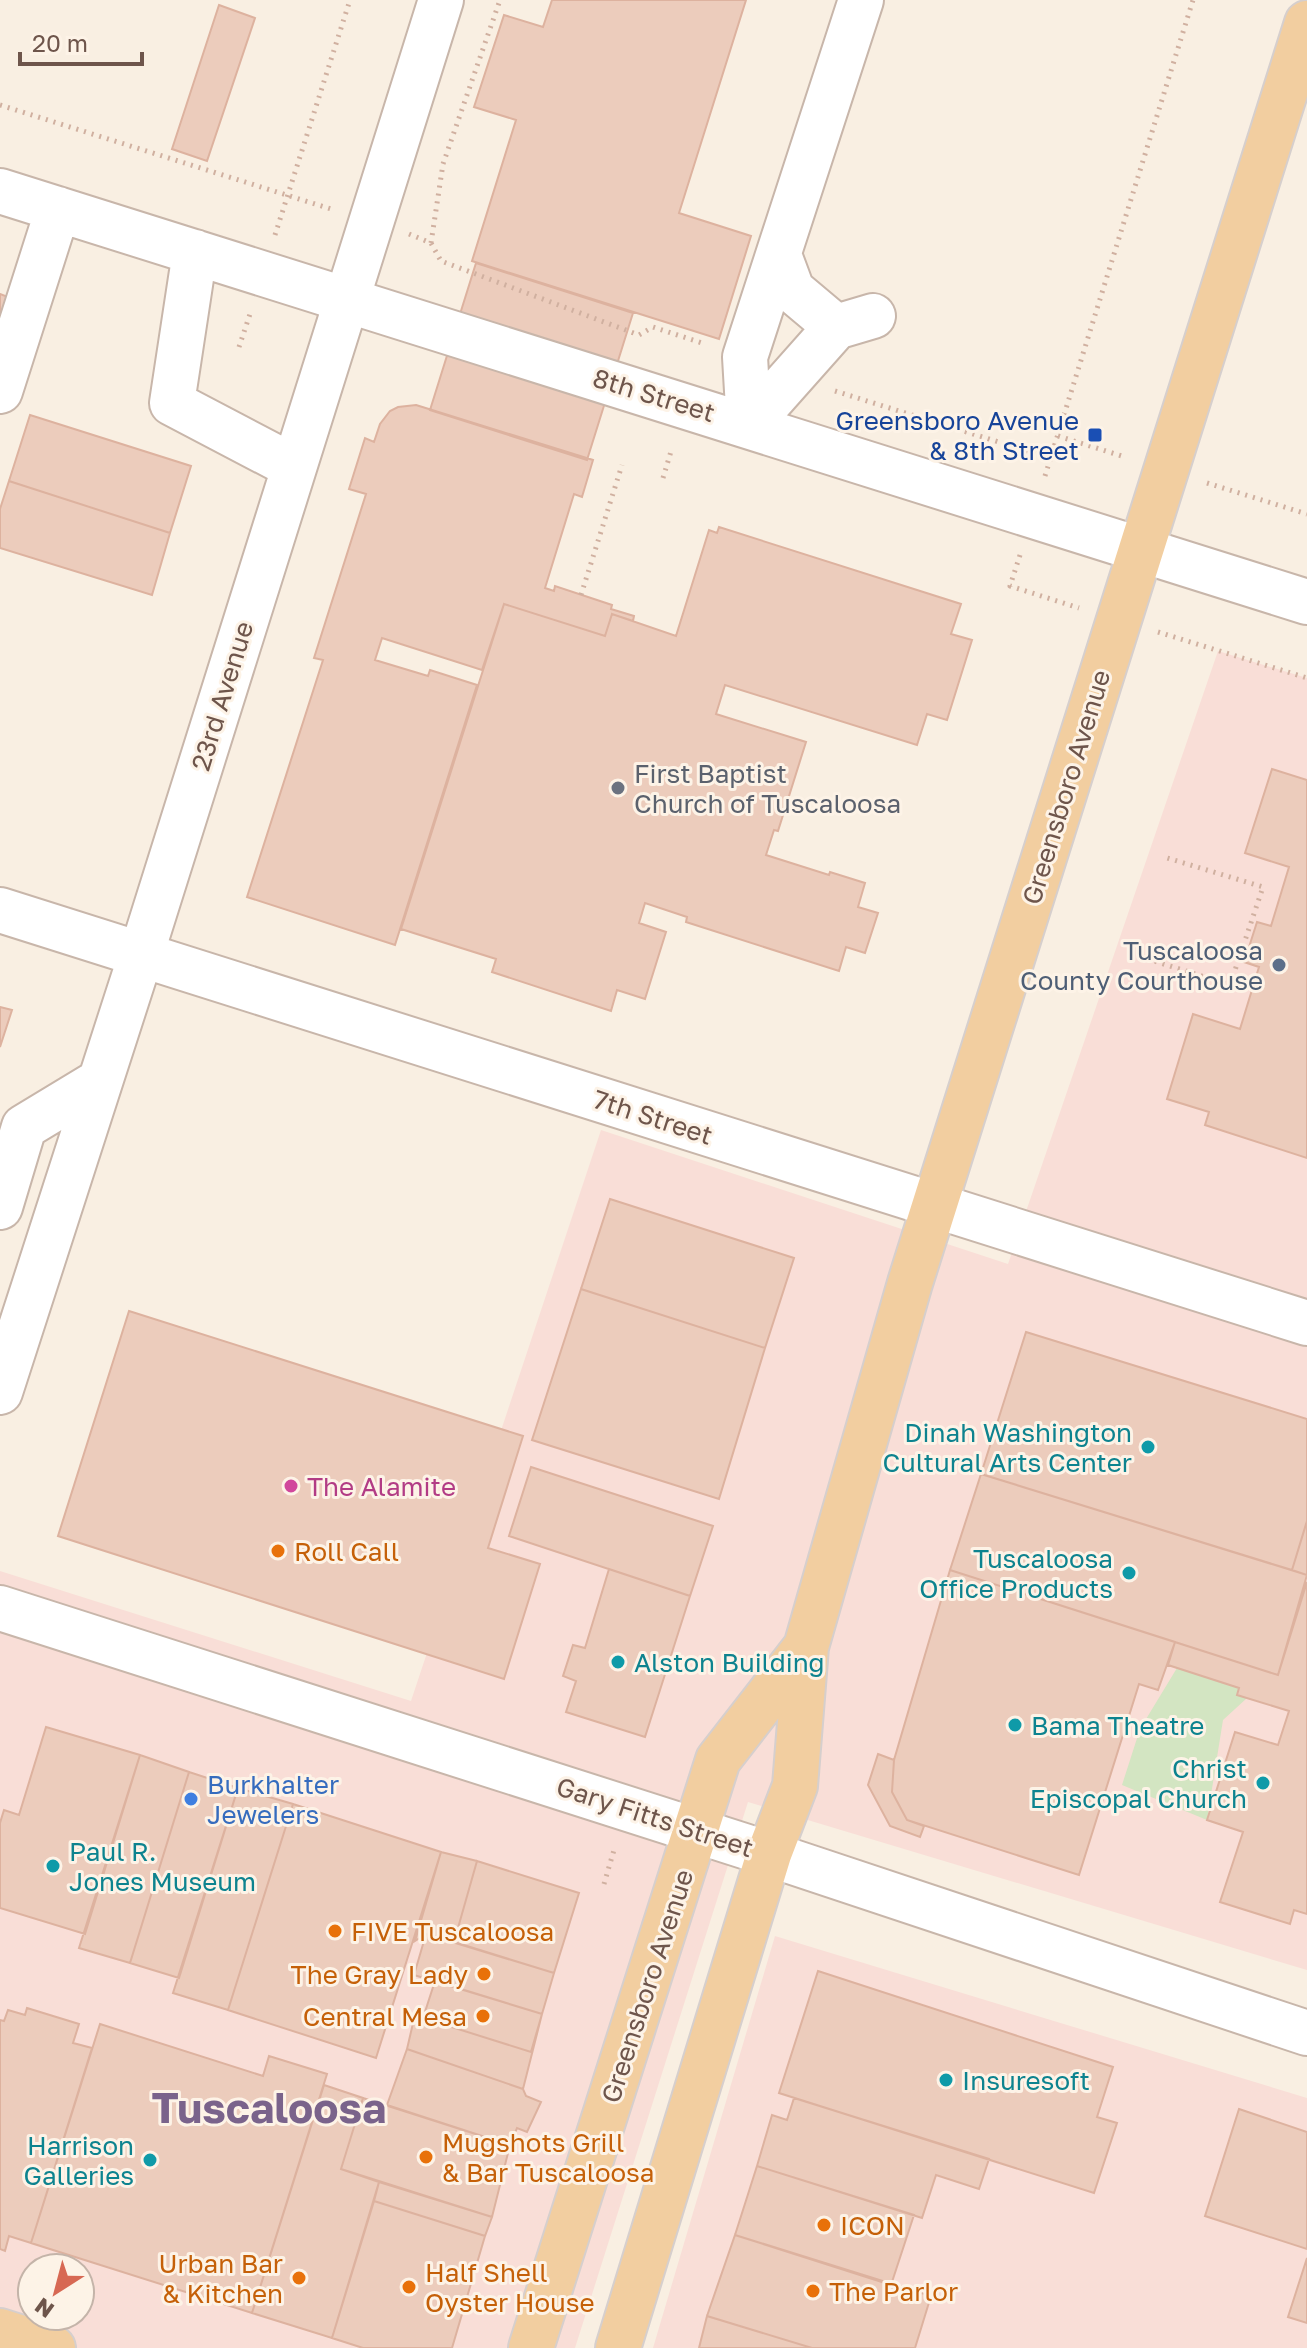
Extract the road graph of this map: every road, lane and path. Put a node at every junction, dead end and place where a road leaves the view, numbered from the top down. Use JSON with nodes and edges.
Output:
{"nodes":[{"id":1,"x":350,"y":0,"type":"edge"},
{"id":2,"x":441,"y":0,"type":"edge"},
{"id":3,"x":500,"y":0,"type":"edge"},
{"id":4,"x":861,"y":0,"type":"edge"},
{"id":5,"x":1193,"y":0,"type":"edge"},
{"id":6,"x":1307,"y":23,"type":"edge"},
{"id":7,"x":0,"y":105,"type":"edge"},
{"id":8,"x":0,"y":191,"type":"edge"},
{"id":9,"x":288,"y":196,"type":"junction"},
{"id":10,"x":58,"y":209,"type":"junction"},
{"id":11,"x":371,"y":221,"type":"junction"},
{"id":12,"x":431,"y":243,"type":"junction"},
{"id":13,"x":195,"y":252,"type":"junction"},
{"id":14,"x":779,"y":255,"type":"junction"},
{"id":15,"x":263,"y":273,"type":"junction"},
{"id":16,"x":346,"y":299,"type":"junction"},
{"id":17,"x":239,"y":347,"type":"dead end"},
{"id":18,"x":745,"y":357,"type":"junction"},
{"id":19,"x":795,"y":375,"type":"junction"},
{"id":20,"x":0,"y":391,"type":"edge"},
{"id":21,"x":749,"y":425,"type":"junction"},
{"id":22,"x":1050,"y":458,"type":"junction"},
{"id":23,"x":622,"y":465,"type":"dead end"},
{"id":24,"x":294,"y":467,"type":"junction"},
{"id":25,"x":1033,"y":515,"type":"junction"},
{"id":26,"x":1141,"y":549,"type":"junction"},
{"id":27,"x":1010,"y":586,"type":"dead end"},
{"id":28,"x":581,"y":595,"type":"dead end"},
{"id":29,"x":1307,"y":602,"type":"edge"},
{"id":30,"x":1164,"y":857,"type":"dead end"},
{"id":31,"x":0,"y":910,"type":"edge"},
{"id":32,"x":1132,"y":954,"type":"dead end"},
{"id":33,"x":141,"y":955,"type":"junction"},
{"id":34,"x":100,"y":1081,"type":"junction"},
{"id":35,"x":935,"y":1206,"type":"junction"},
{"id":36,"x":0,"y":1207,"type":"edge"},
{"id":37,"x":1307,"y":1323,"type":"edge"},
{"id":38,"x":0,"y":1392,"type":"edge"},
{"id":39,"x":0,"y":1608,"type":"edge"},
{"id":40,"x":806,"y":1647,"type":"junction"},
{"id":41,"x":696,"y":1830,"type":"junction"},
{"id":42,"x":769,"y":1854,"type":"junction"},
{"id":43,"x":1307,"y":2033,"type":"edge"},
{"id":44,"x":0,"y":2331,"type":"edge"},
{"id":45,"x":53,"y":2348,"type":"edge"},
{"id":46,"x":531,"y":2348,"type":"edge"},
{"id":47,"x":618,"y":2348,"type":"edge"}],
"edges":[{"from":1,"to":9,"type":"path"},
{"from":2,"to":11,"type":"street","name":"23rd Avenue"},
{"from":3,"to":12,"type":"path"},
{"from":4,"to":14,"type":"street"},
{"from":5,"to":22,"type":"path"},
{"from":6,"to":26,"type":"main road","name":"Greensboro Avenue"},
{"from":7,"to":9,"type":"path"},
{"from":8,"to":10,"type":"street","name":"8th Street"},
{"from":9,"to":11,"type":"path"},
{"from":9,"to":15,"type":"path"},
{"from":10,"to":13,"type":"street","name":"8th Street"},
{"from":10,"to":20,"type":"street"},
{"from":11,"to":12,"type":"path"},
{"from":11,"to":16,"type":"street","name":"23rd Avenue"},
{"from":12,"to":18,"type":"path"},
{"from":13,"to":15,"type":"street","name":"8th Street"},
{"from":13,"to":24,"type":"street"},
{"from":14,"to":18,"type":"street"},
{"from":14,"to":19,"type":"street"},
{"from":15,"to":16,"type":"street","name":"8th Street"},
{"from":15,"to":17,"type":"path"},
{"from":16,"to":21,"type":"street","name":"8th Street"},
{"from":16,"to":24,"type":"street","name":"23rd Avenue"},
{"from":18,"to":21,"type":"street"},
{"from":19,"to":21,"type":"street"},
{"from":19,"to":22,"type":"path"},
{"from":21,"to":25,"type":"street","name":"8th Street"},
{"from":22,"to":25,"type":"path"},
{"from":23,"to":28,"type":"path"},
{"from":24,"to":33,"type":"street","name":"23rd Avenue"},
{"from":25,"to":26,"type":"street","name":"8th Street"},
{"from":25,"to":27,"type":"path"},
{"from":26,"to":29,"type":"street","name":"8th Street"},
{"from":26,"to":35,"type":"main road","name":"Greensboro Avenue"},
{"from":30,"to":32,"type":"path"},
{"from":31,"to":33,"type":"street","name":"7th Street"},
{"from":33,"to":34,"type":"street","name":"23rd Avenue"},
{"from":33,"to":35,"type":"street","name":"7th Street"},
{"from":34,"to":36,"type":"street"},
{"from":34,"to":38,"type":"street","name":"23rd Avenue"},
{"from":35,"to":37,"type":"street","name":"7th Street"},
{"from":35,"to":40,"type":"main road","name":"Greensboro Avenue"},
{"from":39,"to":41,"type":"street","name":"Gary Fitts Street"},
{"from":40,"to":41,"type":"main road","name":"Greensboro Avenue"},
{"from":40,"to":42,"type":"main road","name":"Greensboro Avenue"},
{"from":41,"to":42,"type":"street","name":"Gary Fitts Street"},
{"from":41,"to":46,"type":"main road","name":"Greensboro Avenue"},
{"from":42,"to":43,"type":"street","name":"Gary Fitts Street"},
{"from":42,"to":47,"type":"main road","name":"Greensboro Avenue"},
{"from":44,"to":45,"type":"main road"}]}
